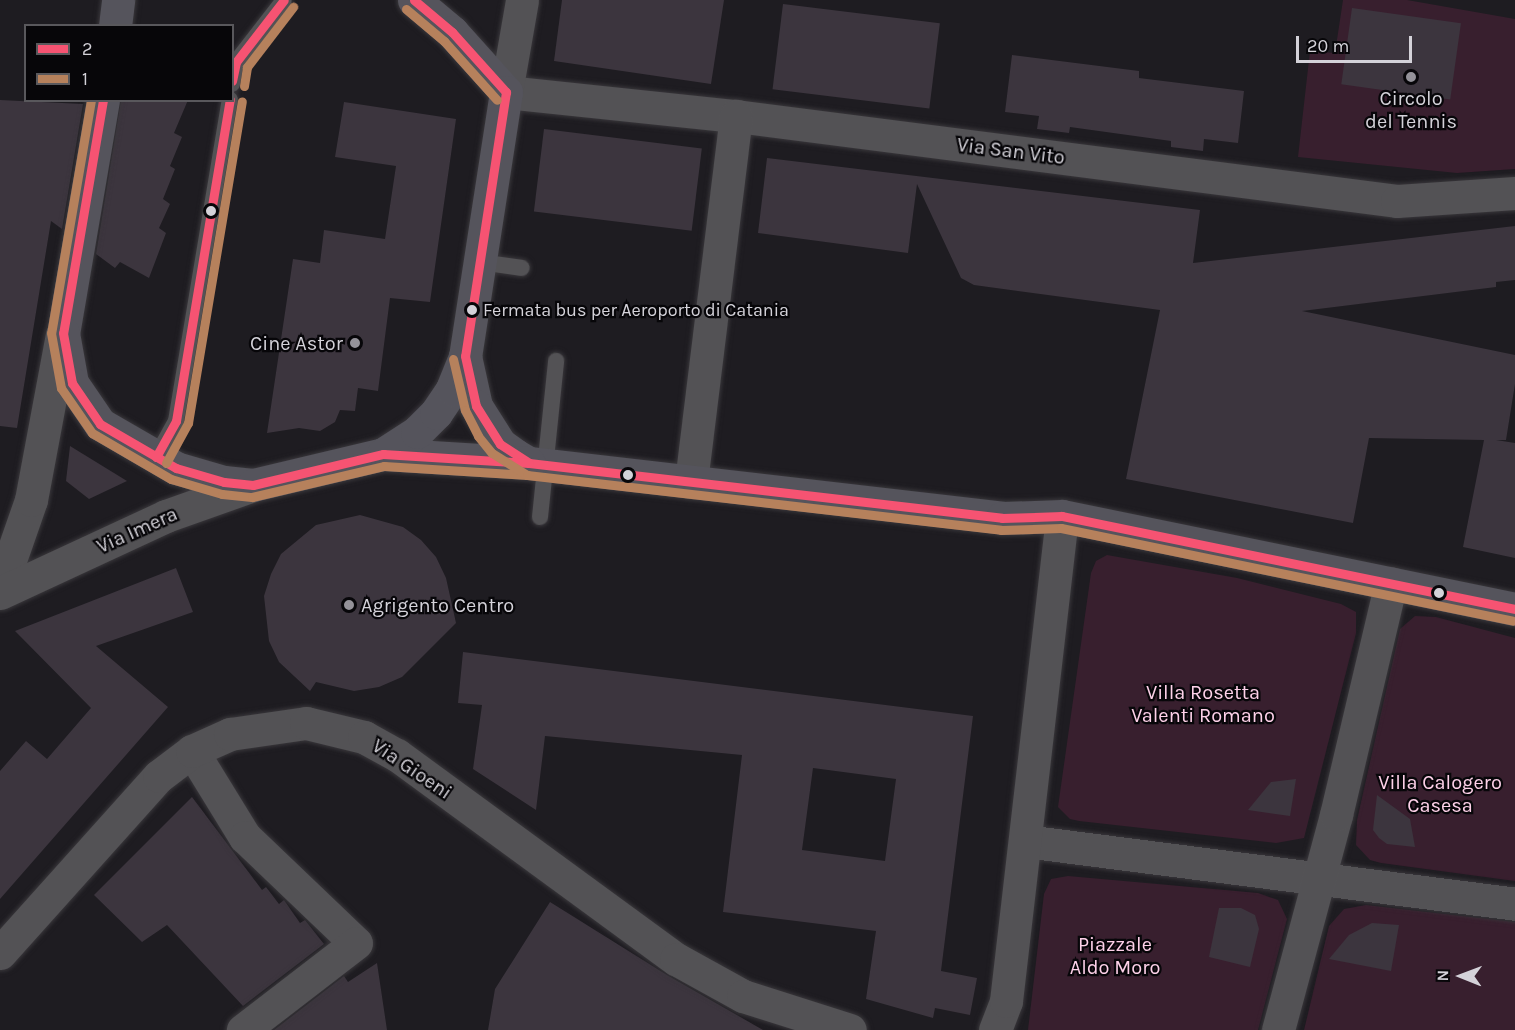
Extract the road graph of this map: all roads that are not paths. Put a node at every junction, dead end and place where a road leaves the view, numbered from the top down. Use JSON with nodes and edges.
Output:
{"nodes":[{"id":1,"x":118,"y":0,"type":"edge"},
{"id":2,"x":284,"y":0,"type":"edge"},
{"id":3,"x":414,"y":0,"type":"edge"},
{"id":4,"x":522,"y":0,"type":"edge"},
{"id":5,"x":115,"y":24,"type":"edge"},
{"id":6,"x":234,"y":73,"type":"edge"},
{"id":7,"x":506,"y":92,"type":"junction"},
{"id":8,"x":103,"y":102,"type":"edge"},
{"id":9,"x":230,"y":102,"type":"edge"},
{"id":10,"x":736,"y":116,"type":"junction"},
{"id":11,"x":1515,"y":193,"type":"edge"},
{"id":12,"x":480,"y":262,"type":"junction"},
{"id":13,"x":522,"y":268,"type":"dead end"},
{"id":14,"x":63,"y":333,"type":"junction"},
{"id":15,"x":465,"y":356,"type":"junction"},
{"id":16,"x":556,"y":361,"type":"dead end"},
{"id":17,"x":383,"y":454,"type":"junction"},
{"id":18,"x":156,"y":457,"type":"junction"},
{"id":19,"x":538,"y":464,"type":"junction"},
{"id":20,"x":691,"y":482,"type":"junction"},
{"id":21,"x":253,"y":484,"type":"junction"},
{"id":22,"x":1062,"y":516,"type":"junction"},
{"id":23,"x":540,"y":517,"type":"dead end"},
{"id":24,"x":0,"y":577,"type":"edge"},
{"id":25,"x":1390,"y":583,"type":"junction"},
{"id":26,"x":0,"y":593,"type":"edge"},
{"id":27,"x":1515,"y":609,"type":"edge"},
{"id":28,"x":192,"y":751,"type":"junction"},
{"id":29,"x":1025,"y":842,"type":"junction"},
{"id":30,"x":1319,"y":879,"type":"junction"},
{"id":31,"x":1515,"y":904,"type":"edge"},
{"id":32,"x":0,"y":952,"type":"edge"},
{"id":33,"x":243,"y":1030,"type":"edge"},
{"id":34,"x":850,"y":1030,"type":"edge"},
{"id":35,"x":995,"y":1030,"type":"edge"},
{"id":36,"x":1278,"y":1030,"type":"edge"}],
"edges":[{"from":1,"to":5,"type":"main road"},
{"from":2,"to":6,"type":"lane"},
{"from":3,"to":7,"type":"main road"},
{"from":4,"to":7,"type":"street"},
{"from":7,"to":10,"type":"street","name":"Via San Vito"},
{"from":7,"to":12,"type":"main road"},
{"from":8,"to":14,"type":"main road"},
{"from":9,"to":18,"type":"lane"},
{"from":10,"to":11,"type":"street","name":"Via San Vito"},
{"from":10,"to":20,"type":"street"},
{"from":12,"to":13,"type":"lane"},
{"from":12,"to":15,"type":"main road"},
{"from":14,"to":18,"type":"main road"},
{"from":14,"to":24,"type":"street"},
{"from":15,"to":17,"type":"main road"},
{"from":15,"to":19,"type":"main road"},
{"from":16,"to":19,"type":"lane"},
{"from":17,"to":19,"type":"main road"},
{"from":17,"to":21,"type":"main road","name":"Via Imera"},
{"from":18,"to":21,"type":"main road"},
{"from":19,"to":20,"type":"main road"},
{"from":19,"to":23,"type":"lane"},
{"from":20,"to":22,"type":"main road"},
{"from":21,"to":26,"type":"street","name":"Via Imera"},
{"from":22,"to":25,"type":"main road"},
{"from":22,"to":29,"type":"street"},
{"from":25,"to":27,"type":"main road"},
{"from":25,"to":30,"type":"street"},
{"from":28,"to":32,"type":"street","name":"Via Gioeni"},
{"from":28,"to":33,"type":"street"},
{"from":28,"to":34,"type":"street","name":"Via Gioeni"},
{"from":29,"to":30,"type":"street"},
{"from":29,"to":35,"type":"street"},
{"from":30,"to":31,"type":"street"},
{"from":30,"to":36,"type":"street"}]}
